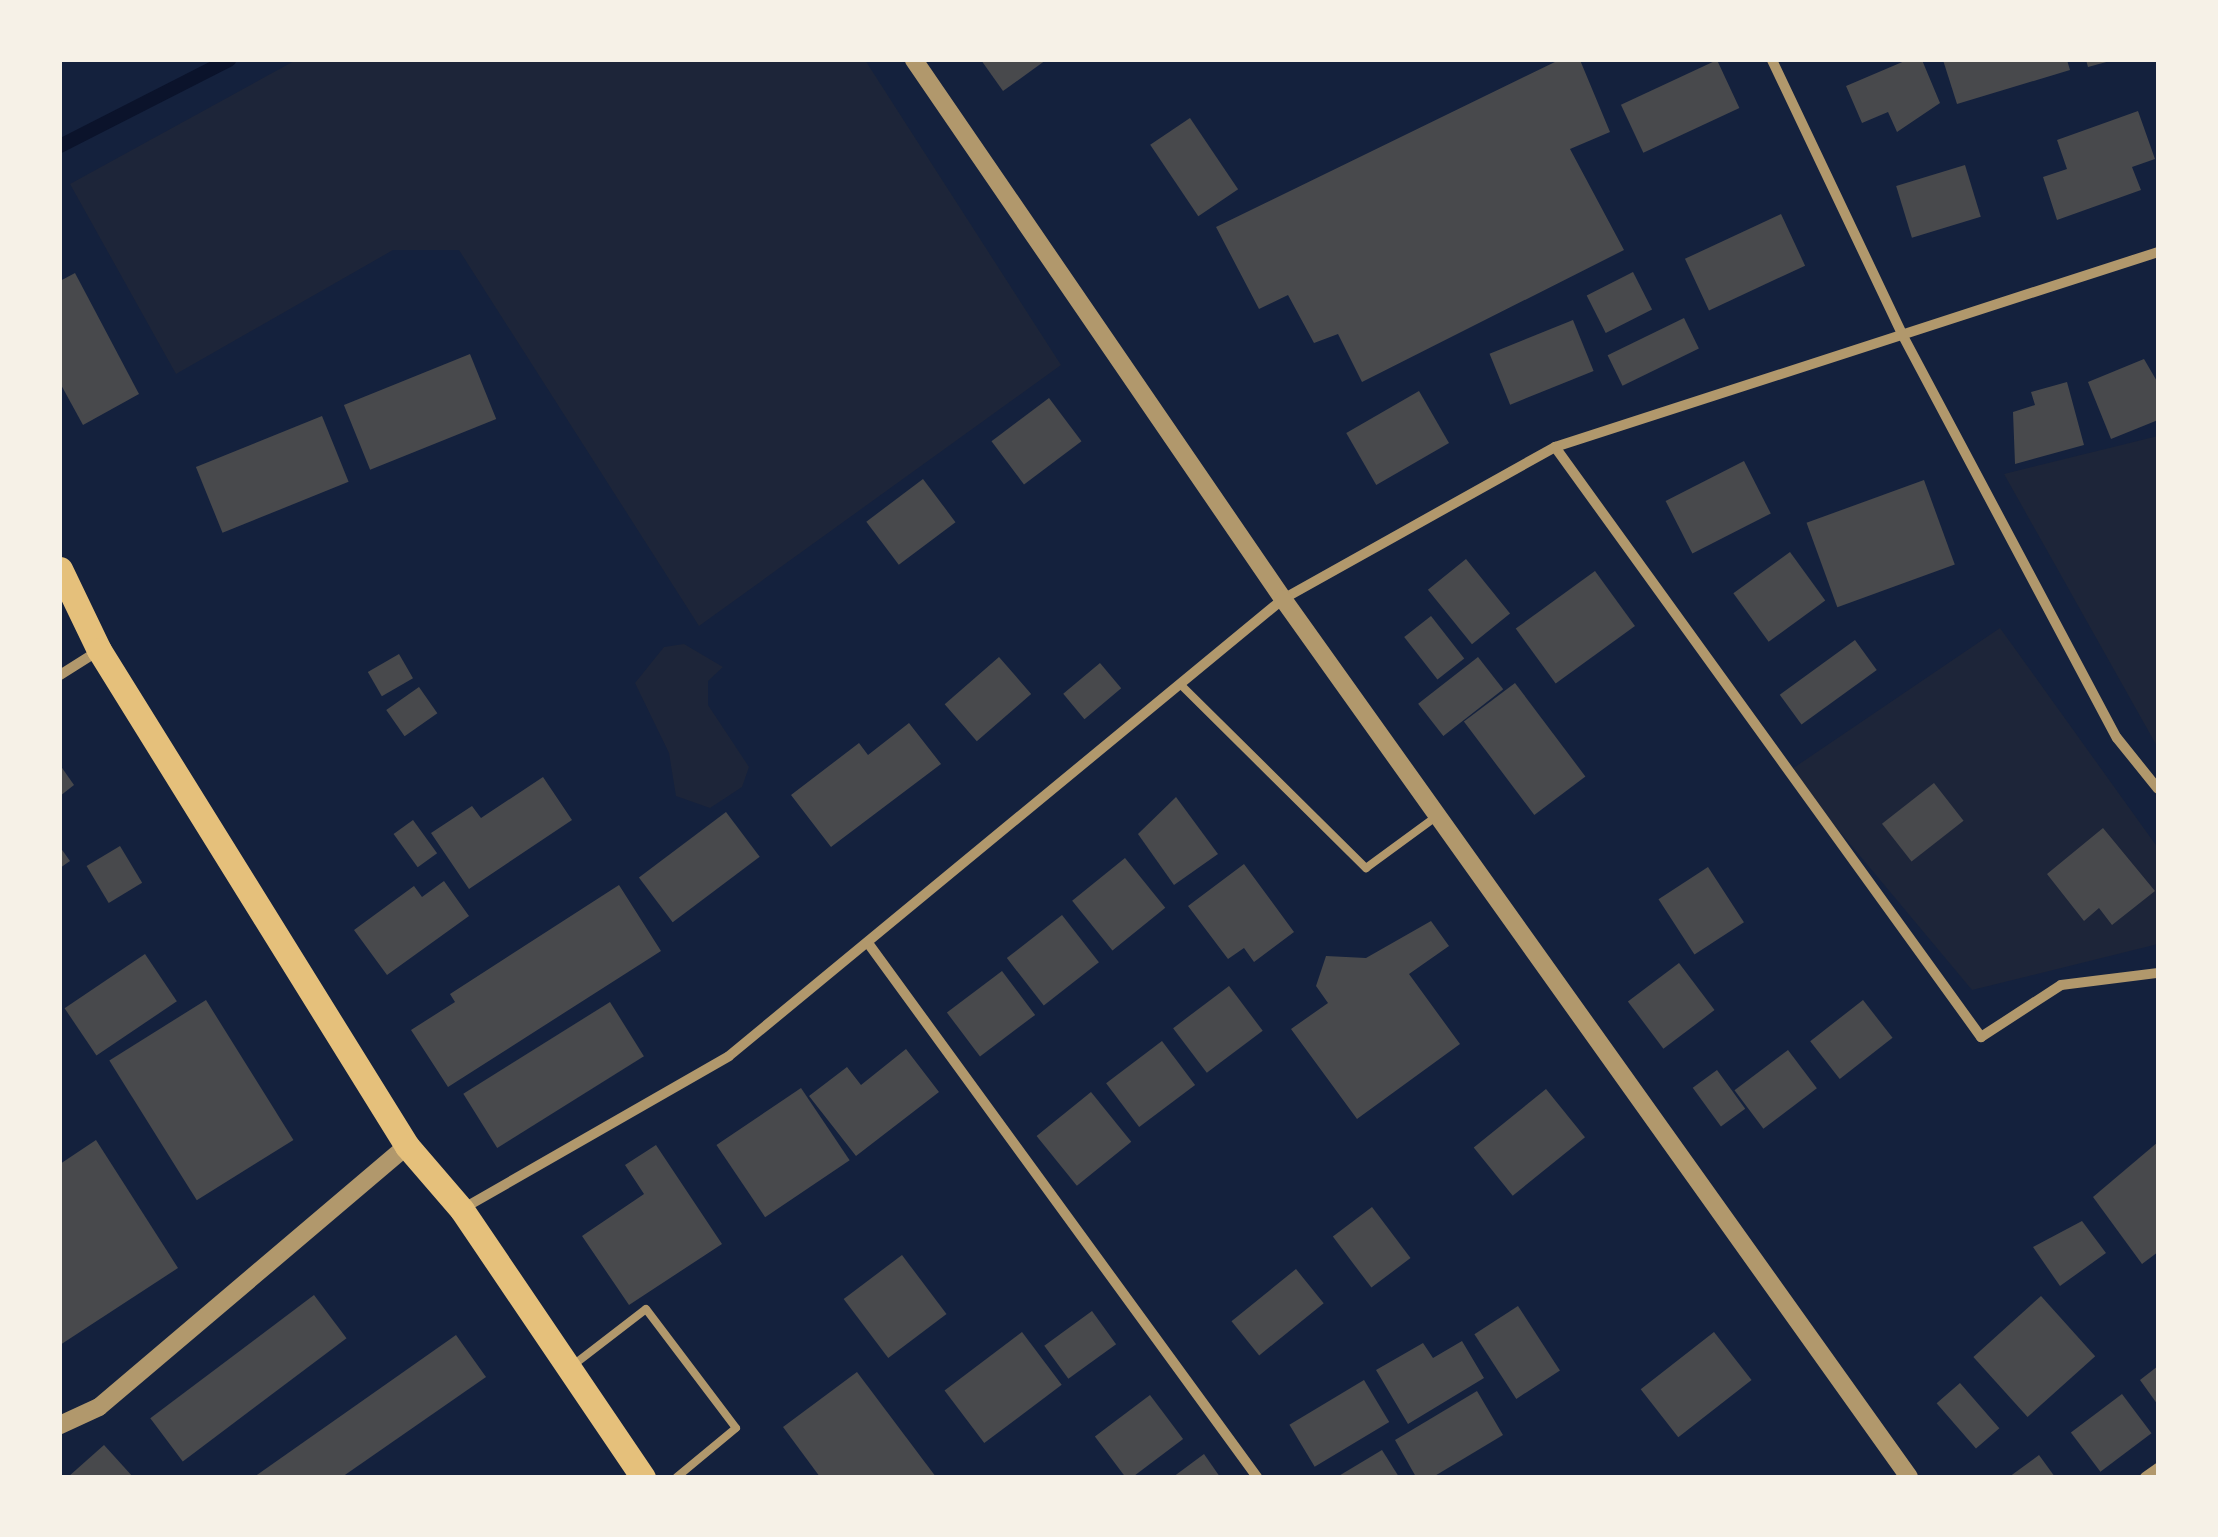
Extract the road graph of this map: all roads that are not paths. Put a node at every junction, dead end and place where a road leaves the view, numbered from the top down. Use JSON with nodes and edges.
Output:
{"nodes":[{"id":1,"x":914,"y":60,"type":"edge"},
{"id":2,"x":1772,"y":60,"type":"edge"},
{"id":3,"x":2158,"y":252,"type":"edge"},
{"id":4,"x":1903,"y":336,"type":"junction"},
{"id":5,"x":1555,"y":447,"type":"junction"},
{"id":6,"x":60,"y":568,"type":"edge"},
{"id":7,"x":1283,"y":599,"type":"junction"},
{"id":8,"x":99,"y":650,"type":"junction"},
{"id":9,"x":60,"y":675,"type":"edge"},
{"id":10,"x":1180,"y":684,"type":"junction"},
{"id":11,"x":2158,"y":790,"type":"edge"},
{"id":12,"x":1436,"y":816,"type":"junction"},
{"id":13,"x":868,"y":944,"type":"junction"},
{"id":14,"x":2158,"y":973,"type":"edge"},
{"id":15,"x":407,"y":1146,"type":"junction"},
{"id":16,"x":462,"y":1210,"type":"junction"},
{"id":17,"x":569,"y":1368,"type":"junction"},
{"id":18,"x":60,"y":1425,"type":"edge"},
{"id":19,"x":2158,"y":1468,"type":"edge"},
{"id":20,"x":643,"y":1477,"type":"edge"},
{"id":21,"x":677,"y":1477,"type":"edge"},
{"id":22,"x":1257,"y":1477,"type":"edge"},
{"id":23,"x":1910,"y":1477,"type":"edge"},
{"id":24,"x":2146,"y":1477,"type":"edge"}],
"edges":[{"from":1,"to":7,"type":"street"},
{"from":2,"to":4,"type":"street"},
{"from":3,"to":4,"type":"street"},
{"from":4,"to":5,"type":"street"},
{"from":4,"to":11,"type":"street"},
{"from":5,"to":7,"type":"street"},
{"from":5,"to":14,"type":"street"},
{"from":6,"to":8,"type":"main road"},
{"from":7,"to":10,"type":"street"},
{"from":7,"to":12,"type":"street"},
{"from":8,"to":9,"type":"street"},
{"from":8,"to":15,"type":"main road"},
{"from":10,"to":12,"type":"lane"},
{"from":10,"to":13,"type":"street"},
{"from":12,"to":23,"type":"street"},
{"from":13,"to":16,"type":"street"},
{"from":13,"to":22,"type":"street"},
{"from":15,"to":16,"type":"main road"},
{"from":15,"to":18,"type":"street"},
{"from":16,"to":17,"type":"main road"},
{"from":17,"to":20,"type":"main road"},
{"from":17,"to":21,"type":"lane"},
{"from":19,"to":24,"type":"street"}]}
